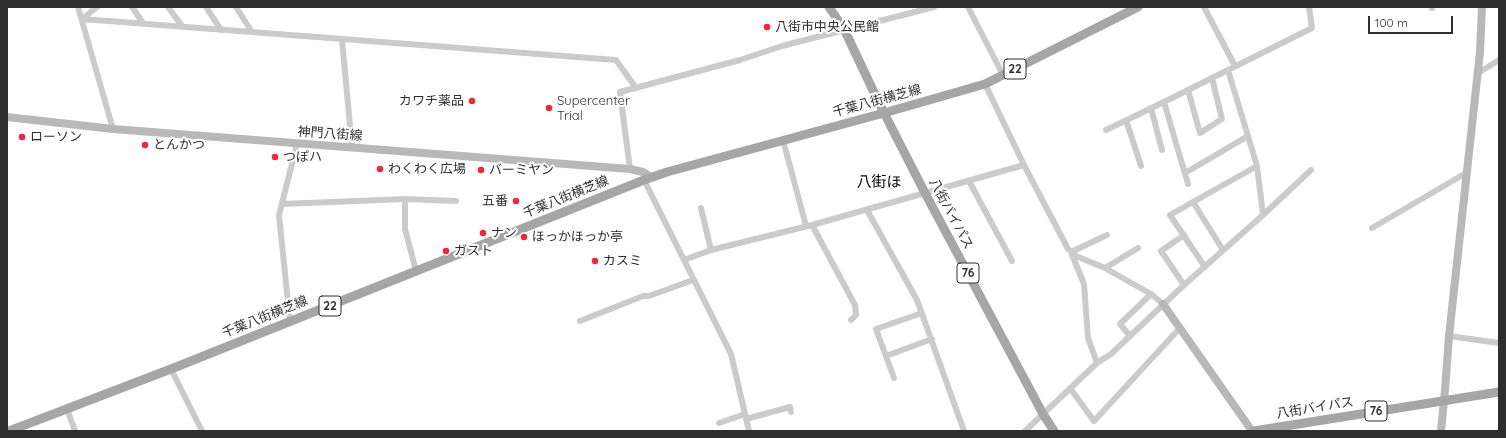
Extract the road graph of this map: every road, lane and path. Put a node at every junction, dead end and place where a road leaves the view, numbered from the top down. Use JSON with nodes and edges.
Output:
{"nodes":[{"id":1,"x":78,"y":7,"type":"edge"},
{"id":2,"x":97,"y":7,"type":"edge"},
{"id":3,"x":132,"y":7,"type":"edge"},
{"id":4,"x":168,"y":7,"type":"edge"},
{"id":5,"x":206,"y":7,"type":"edge"},
{"id":6,"x":236,"y":7,"type":"edge"},
{"id":7,"x":829,"y":7,"type":"edge"},
{"id":8,"x":934,"y":7,"type":"edge"},
{"id":9,"x":968,"y":7,"type":"edge"},
{"id":10,"x":1138,"y":7,"type":"edge"},
{"id":11,"x":1204,"y":7,"type":"edge"},
{"id":12,"x":1309,"y":7,"type":"edge"},
{"id":13,"x":1482,"y":7,"type":"edge"},
{"id":14,"x":82,"y":19,"type":"junction"},
{"id":15,"x":143,"y":23,"type":"junction"},
{"id":16,"x":182,"y":26,"type":"junction"},
{"id":17,"x":844,"y":29,"type":"junction"},
{"id":18,"x":222,"y":30,"type":"junction"},
{"id":19,"x":252,"y":32,"type":"junction"},
{"id":20,"x":342,"y":40,"type":"junction"},
{"id":21,"x":1499,"y":60,"type":"edge"},
{"id":22,"x":1235,"y":66,"type":"junction"},
{"id":23,"x":1228,"y":70,"type":"junction"},
{"id":24,"x":1478,"y":73,"type":"junction"},
{"id":25,"x":1003,"y":75,"type":"junction"},
{"id":26,"x":1212,"y":78,"type":"junction"},
{"id":27,"x":985,"y":84,"type":"junction"},
{"id":28,"x":636,"y":88,"type":"junction"},
{"id":29,"x":1188,"y":90,"type":"junction"},
{"id":30,"x":1164,"y":102,"type":"junction"},
{"id":31,"x":1151,"y":108,"type":"junction"},
{"id":32,"x":884,"y":113,"type":"junction"},
{"id":33,"x":7,"y":117,"type":"edge"},
{"id":34,"x":1126,"y":120,"type":"junction"},
{"id":35,"x":113,"y":129,"type":"junction"},
{"id":36,"x":1106,"y":130,"type":"dead end"},
{"id":37,"x":1248,"y":136,"type":"junction"},
{"id":38,"x":783,"y":140,"type":"junction"},
{"id":39,"x":297,"y":144,"type":"junction"},
{"id":40,"x":352,"y":147,"type":"junction"},
{"id":41,"x":1162,"y":150,"type":"dead end"},
{"id":42,"x":1024,"y":165,"type":"junction"},
{"id":43,"x":1141,"y":166,"type":"dead end"},
{"id":44,"x":1257,"y":166,"type":"junction"},
{"id":45,"x":630,"y":169,"type":"junction"},
{"id":46,"x":1311,"y":170,"type":"dead end"},
{"id":47,"x":1185,"y":173,"type":"junction"},
{"id":48,"x":1466,"y":173,"type":"junction"},
{"id":49,"x":647,"y":179,"type":"junction"},
{"id":50,"x":969,"y":181,"type":"junction"},
{"id":51,"x":1188,"y":184,"type":"dead end"},
{"id":52,"x":925,"y":192,"type":"junction"},
{"id":53,"x":405,"y":199,"type":"junction"},
{"id":54,"x":456,"y":201,"type":"dead end"},
{"id":55,"x":1193,"y":202,"type":"junction"},
{"id":56,"x":282,"y":204,"type":"junction"},
{"id":57,"x":701,"y":208,"type":"dead end"},
{"id":58,"x":867,"y":210,"type":"junction"},
{"id":59,"x":1263,"y":215,"type":"junction"},
{"id":60,"x":809,"y":226,"type":"junction"},
{"id":61,"x":1372,"y":228,"type":"dead end"},
{"id":62,"x":1107,"y":235,"type":"dead end"},
{"id":63,"x":1184,"y":235,"type":"junction"},
{"id":64,"x":1138,"y":248,"type":"dead end"},
{"id":65,"x":712,"y":250,"type":"junction"},
{"id":66,"x":1223,"y":250,"type":"junction"},
{"id":67,"x":1071,"y":252,"type":"junction"},
{"id":68,"x":684,"y":260,"type":"junction"},
{"id":69,"x":1012,"y":261,"type":"dead end"},
{"id":70,"x":1204,"y":266,"type":"junction"},
{"id":71,"x":1105,"y":268,"type":"junction"},
{"id":72,"x":416,"y":271,"type":"junction"},
{"id":73,"x":693,"y":280,"type":"junction"},
{"id":74,"x":1184,"y":284,"type":"junction"},
{"id":75,"x":1151,"y":294,"type":"junction"},
{"id":76,"x":1163,"y":304,"type":"junction"},
{"id":77,"x":922,"y":313,"type":"junction"},
{"id":78,"x":851,"y":320,"type":"dead end"},
{"id":79,"x":580,"y":321,"type":"dead end"},
{"id":80,"x":290,"y":322,"type":"junction"},
{"id":81,"x":1179,"y":329,"type":"junction"},
{"id":82,"x":1130,"y":336,"type":"junction"},
{"id":83,"x":1449,"y":336,"type":"junction"},
{"id":84,"x":932,"y":339,"type":"junction"},
{"id":85,"x":1499,"y":343,"type":"edge"},
{"id":86,"x":886,"y":356,"type":"junction"},
{"id":87,"x":1097,"y":363,"type":"junction"},
{"id":88,"x":171,"y":369,"type":"junction"},
{"id":89,"x":894,"y":378,"type":"dead end"},
{"id":90,"x":1070,"y":388,"type":"junction"},
{"id":91,"x":1499,"y":392,"type":"edge"},
{"id":92,"x":1444,"y":400,"type":"junction"},
{"id":93,"x":67,"y":409,"type":"junction"},
{"id":94,"x":791,"y":412,"type":"dead end"},
{"id":95,"x":1043,"y":414,"type":"junction"},
{"id":96,"x":746,"y":416,"type":"junction"},
{"id":97,"x":719,"y":423,"type":"dead end"},
{"id":98,"x":9,"y":431,"type":"edge"},
{"id":99,"x":75,"y":431,"type":"edge"},
{"id":100,"x":202,"y":431,"type":"edge"},
{"id":101,"x":748,"y":431,"type":"edge"},
{"id":102,"x":964,"y":431,"type":"edge"},
{"id":103,"x":1024,"y":431,"type":"edge"},
{"id":104,"x":1054,"y":431,"type":"edge"},
{"id":105,"x":1253,"y":431,"type":"edge"},
{"id":106,"x":1440,"y":431,"type":"edge"}],
"edges":[{"from":1,"to":14,"type":"street"},
{"from":2,"to":14,"type":"street"},
{"from":3,"to":15,"type":"street"},
{"from":4,"to":16,"type":"street"},
{"from":5,"to":18,"type":"street"},
{"from":6,"to":19,"type":"street"},
{"from":7,"to":17,"type":"main road","number":"76"},
{"from":8,"to":17,"type":"street"},
{"from":9,"to":25,"type":"street"},
{"from":10,"to":25,"type":"main road","name":"千葉八街横芝線","number":"22"},
{"from":11,"to":22,"type":"street"},
{"from":12,"to":22,"type":"street"},
{"from":13,"to":24,"type":"main road"},
{"from":14,"to":15,"type":"street"},
{"from":14,"to":35,"type":"street"},
{"from":15,"to":16,"type":"street"},
{"from":16,"to":18,"type":"street"},
{"from":17,"to":28,"type":"street"},
{"from":17,"to":32,"type":"main road","number":"76"},
{"from":18,"to":19,"type":"street"},
{"from":19,"to":20,"type":"street"},
{"from":20,"to":28,"type":"street"},
{"from":20,"to":40,"type":"street"},
{"from":21,"to":24,"type":"street"},
{"from":22,"to":23,"type":"street"},
{"from":23,"to":26,"type":"street"},
{"from":23,"to":37,"type":"street"},
{"from":24,"to":48,"type":"main road"},
{"from":25,"to":27,"type":"main road","name":"千葉八街横芝線","number":"22"},
{"from":26,"to":29,"type":"street"},
{"from":26,"to":29,"type":"street"},
{"from":27,"to":32,"type":"main road","name":"千葉八街横芝線","number":"22"},
{"from":27,"to":42,"type":"street"},
{"from":28,"to":45,"type":"street"},
{"from":29,"to":30,"type":"street"},
{"from":30,"to":31,"type":"street"},
{"from":30,"to":47,"type":"street"},
{"from":31,"to":34,"type":"street"},
{"from":31,"to":41,"type":"street"},
{"from":32,"to":38,"type":"main road","name":"千葉八街横芝線","number":"22"},
{"from":32,"to":52,"type":"main road","name":"八街バイパス","number":"76"},
{"from":33,"to":35,"type":"main road","name":"神門八街線"},
{"from":34,"to":36,"type":"street"},
{"from":34,"to":43,"type":"street"},
{"from":35,"to":39,"type":"main road","name":"神門八街線"},
{"from":37,"to":44,"type":"street"},
{"from":37,"to":47,"type":"street"},
{"from":38,"to":49,"type":"main road","name":"千葉八街横芝線","number":"22"},
{"from":38,"to":60,"type":"street"},
{"from":39,"to":40,"type":"main road","name":"神門八街線"},
{"from":39,"to":56,"type":"street"},
{"from":40,"to":45,"type":"main road","name":"神門八街線"},
{"from":42,"to":50,"type":"street"},
{"from":42,"to":67,"type":"street"},
{"from":44,"to":55,"type":"street"},
{"from":44,"to":59,"type":"street"},
{"from":45,"to":49,"type":"main road","name":"神門八街線"},
{"from":46,"to":59,"type":"street"},
{"from":47,"to":51,"type":"street"},
{"from":48,"to":61,"type":"street"},
{"from":48,"to":83,"type":"main road"},
{"from":49,"to":68,"type":"street"},
{"from":49,"to":72,"type":"main road","name":"千葉八街横芝線","number":"22"},
{"from":50,"to":52,"type":"street"},
{"from":50,"to":69,"type":"street"},
{"from":52,"to":58,"type":"street"},
{"from":52,"to":95,"type":"main road","name":"八街バイパス","number":"76"},
{"from":53,"to":54,"type":"street"},
{"from":53,"to":56,"type":"street"},
{"from":53,"to":72,"type":"street"},
{"from":55,"to":63,"type":"street"},
{"from":55,"to":66,"type":"street"},
{"from":56,"to":80,"type":"street"},
{"from":57,"to":65,"type":"street"},
{"from":58,"to":60,"type":"street"},
{"from":58,"to":77,"type":"street"},
{"from":59,"to":66,"type":"street"},
{"from":60,"to":65,"type":"street"},
{"from":60,"to":78,"type":"street"},
{"from":62,"to":67,"type":"street"},
{"from":63,"to":70,"type":"street"},
{"from":63,"to":74,"type":"street"},
{"from":64,"to":71,"type":"street"},
{"from":65,"to":68,"type":"street"},
{"from":66,"to":70,"type":"street"},
{"from":67,"to":71,"type":"street"},
{"from":67,"to":87,"type":"street"},
{"from":68,"to":73,"type":"street"},
{"from":70,"to":74,"type":"street"},
{"from":71,"to":75,"type":"street"},
{"from":72,"to":80,"type":"main road","name":"千葉八街横芝線","number":"22"},
{"from":73,"to":79,"type":"street"},
{"from":73,"to":96,"type":"street"},
{"from":74,"to":76,"type":"street"},
{"from":75,"to":76,"type":"street"},
{"from":75,"to":82,"type":"street"},
{"from":76,"to":81,"type":"main road"},
{"from":76,"to":82,"type":"street"},
{"from":77,"to":84,"type":"street"},
{"from":77,"to":86,"type":"street"},
{"from":80,"to":88,"type":"main road","name":"千葉八街横芝線","number":"22"},
{"from":81,"to":90,"type":"street"},
{"from":81,"to":105,"type":"main road"},
{"from":82,"to":87,"type":"street"},
{"from":83,"to":85,"type":"street"},
{"from":83,"to":92,"type":"main road"},
{"from":84,"to":86,"type":"street"},
{"from":84,"to":102,"type":"street"},
{"from":86,"to":89,"type":"street"},
{"from":87,"to":90,"type":"street"},
{"from":88,"to":93,"type":"main road","name":"千葉八街横芝線","number":"22"},
{"from":88,"to":100,"type":"street"},
{"from":90,"to":95,"type":"street"},
{"from":91,"to":92,"type":"main road","name":"八街バイパス","number":"76"},
{"from":92,"to":105,"type":"main road","name":"八街バイパス","number":"76"},
{"from":92,"to":106,"type":"main road"},
{"from":93,"to":98,"type":"main road","name":"千葉八街横芝線","number":"22"},
{"from":93,"to":99,"type":"street"},
{"from":94,"to":96,"type":"street"},
{"from":95,"to":103,"type":"street"},
{"from":95,"to":104,"type":"main road","name":"八街バイパス","number":"76"},
{"from":96,"to":97,"type":"street"},
{"from":96,"to":101,"type":"street"}]}
